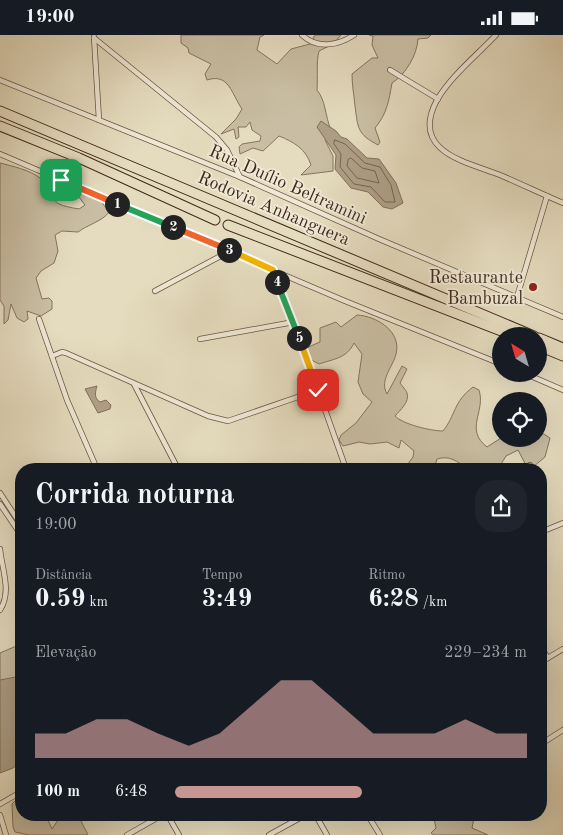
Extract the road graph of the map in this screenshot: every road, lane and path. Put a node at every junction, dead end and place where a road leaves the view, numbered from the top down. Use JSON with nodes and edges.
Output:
{"nodes":[{"id":1,"x":302,"y":35,"type":"edge"},
{"id":2,"x":354,"y":35,"type":"edge"},
{"id":3,"x":496,"y":35,"type":"edge"},
{"id":4,"x":94,"y":36,"type":"edge"},
{"id":5,"x":390,"y":70,"type":"dead end"},
{"id":6,"x":0,"y":80,"type":"edge"},
{"id":7,"x":438,"y":99,"type":"junction"},
{"id":8,"x":0,"y":111,"type":"edge"},
{"id":9,"x":99,"y":120,"type":"junction"},
{"id":10,"x":0,"y":126,"type":"edge"},
{"id":11,"x":0,"y":154,"type":"edge"},
{"id":12,"x":240,"y":177,"type":"junction"},
{"id":13,"x":547,"y":196,"type":"junction"},
{"id":14,"x":563,"y":203,"type":"edge"},
{"id":15,"x":215,"y":220,"type":"dead end"},
{"id":16,"x":228,"y":225,"type":"dead end"},
{"id":17,"x":230,"y":251,"type":"junction"},
{"id":18,"x":273,"y":270,"type":"junction"},
{"id":19,"x":155,"y":291,"type":"dead end"},
{"id":20,"x":517,"y":297,"type":"junction"},
{"id":21,"x":563,"y":317,"type":"edge"},
{"id":22,"x":39,"y":319,"type":"dead end"},
{"id":23,"x":294,"y":322,"type":"junction"},
{"id":24,"x":492,"y":327,"type":"edge"},
{"id":25,"x":513,"y":327,"type":"edge"},
{"id":26,"x":200,"y":339,"type":"dead end"},
{"id":27,"x":548,"y":342,"type":"edge"},
{"id":28,"x":563,"y":349,"type":"edge"},
{"id":29,"x":548,"y":351,"type":"edge"},
{"id":30,"x":52,"y":356,"type":"junction"},
{"id":31,"x":563,"y":357,"type":"edge"},
{"id":32,"x":492,"y":360,"type":"edge"},
{"id":33,"x":547,"y":383,"type":"edge"},
{"id":34,"x":134,"y":384,"type":"junction"},
{"id":35,"x":318,"y":390,"type":"junction"},
{"id":36,"x":563,"y":390,"type":"edge"},
{"id":37,"x":94,"y":463,"type":"edge"},
{"id":38,"x":175,"y":463,"type":"edge"},
{"id":39,"x":344,"y":463,"type":"edge"},
{"id":40,"x":0,"y":493,"type":"edge"},
{"id":41,"x":0,"y":504,"type":"edge"},
{"id":42,"x":15,"y":516,"type":"edge"},
{"id":43,"x":563,"y":523,"type":"edge"},
{"id":44,"x":15,"y":526,"type":"edge"},
{"id":45,"x":547,"y":530,"type":"edge"},
{"id":46,"x":0,"y":549,"type":"edge"},
{"id":47,"x":1,"y":562,"type":"edge"},
{"id":48,"x":0,"y":610,"type":"edge"},
{"id":49,"x":563,"y":649,"type":"edge"},
{"id":50,"x":548,"y":658,"type":"edge"},
{"id":51,"x":563,"y":730,"type":"edge"},
{"id":52,"x":547,"y":739,"type":"edge"},
{"id":53,"x":15,"y":795,"type":"edge"},
{"id":54,"x":0,"y":804,"type":"edge"},
{"id":55,"x":0,"y":815,"type":"edge"},
{"id":56,"x":153,"y":821,"type":"edge"},
{"id":57,"x":170,"y":821,"type":"edge"},
{"id":58,"x":294,"y":821,"type":"edge"},
{"id":59,"x":319,"y":821,"type":"edge"},
{"id":60,"x":371,"y":821,"type":"edge"},
{"id":61,"x":6,"y":835,"type":"edge"},
{"id":62,"x":127,"y":835,"type":"edge"},
{"id":63,"x":179,"y":835,"type":"edge"},
{"id":64,"x":269,"y":835,"type":"edge"},
{"id":65,"x":327,"y":835,"type":"edge"},
{"id":66,"x":380,"y":835,"type":"edge"}],
"edges":[{"from":1,"to":2,"type":"street"},
{"from":3,"to":7,"type":"street"},
{"from":4,"to":9,"type":"street"},
{"from":4,"to":12,"type":"street"},
{"from":5,"to":7,"type":"street"},
{"from":6,"to":9,"type":"street","name":"Rua Duílio Beltramini"},
{"from":7,"to":13,"type":"street"},
{"from":8,"to":25,"type":"highway","name":"Rodovia Anhanguera"},
{"from":9,"to":12,"type":"street","name":"Rua Duílio Beltramini"},
{"from":10,"to":15,"type":"highway","name":"Rodovia Anhanguera"},
{"from":11,"to":17,"type":"street"},
{"from":12,"to":20,"type":"street","name":"Rua Duílio Beltramini"},
{"from":13,"to":14,"type":"street"},
{"from":13,"to":20,"type":"street"},
{"from":16,"to":24,"type":"highway","name":"Rodovia Anhanguera"},
{"from":17,"to":18,"type":"street"},
{"from":17,"to":19,"type":"street"},
{"from":18,"to":23,"type":"street"},
{"from":18,"to":32,"type":"street"},
{"from":20,"to":21,"type":"street","name":"Rua Duílio Beltramini"},
{"from":22,"to":30,"type":"street"},
{"from":23,"to":26,"type":"street"},
{"from":23,"to":35,"type":"street"},
{"from":27,"to":28,"type":"highway"},
{"from":29,"to":31,"type":"highway"},
{"from":30,"to":34,"type":"street"},
{"from":30,"to":37,"type":"street"},
{"from":33,"to":36,"type":"street"},
{"from":34,"to":35,"type":"street"},
{"from":34,"to":38,"type":"street"},
{"from":35,"to":39,"type":"street"},
{"from":40,"to":42,"type":"street"},
{"from":41,"to":44,"type":"street"},
{"from":43,"to":45,"type":"street"},
{"from":46,"to":47,"type":"street"},
{"from":47,"to":48,"type":"street"},
{"from":49,"to":50,"type":"street"},
{"from":51,"to":52,"type":"street"},
{"from":53,"to":54,"type":"street"},
{"from":55,"to":61,"type":"street"},
{"from":56,"to":62,"type":"street"},
{"from":57,"to":63,"type":"street"},
{"from":58,"to":64,"type":"street"},
{"from":59,"to":65,"type":"street"},
{"from":60,"to":66,"type":"street"}]}
